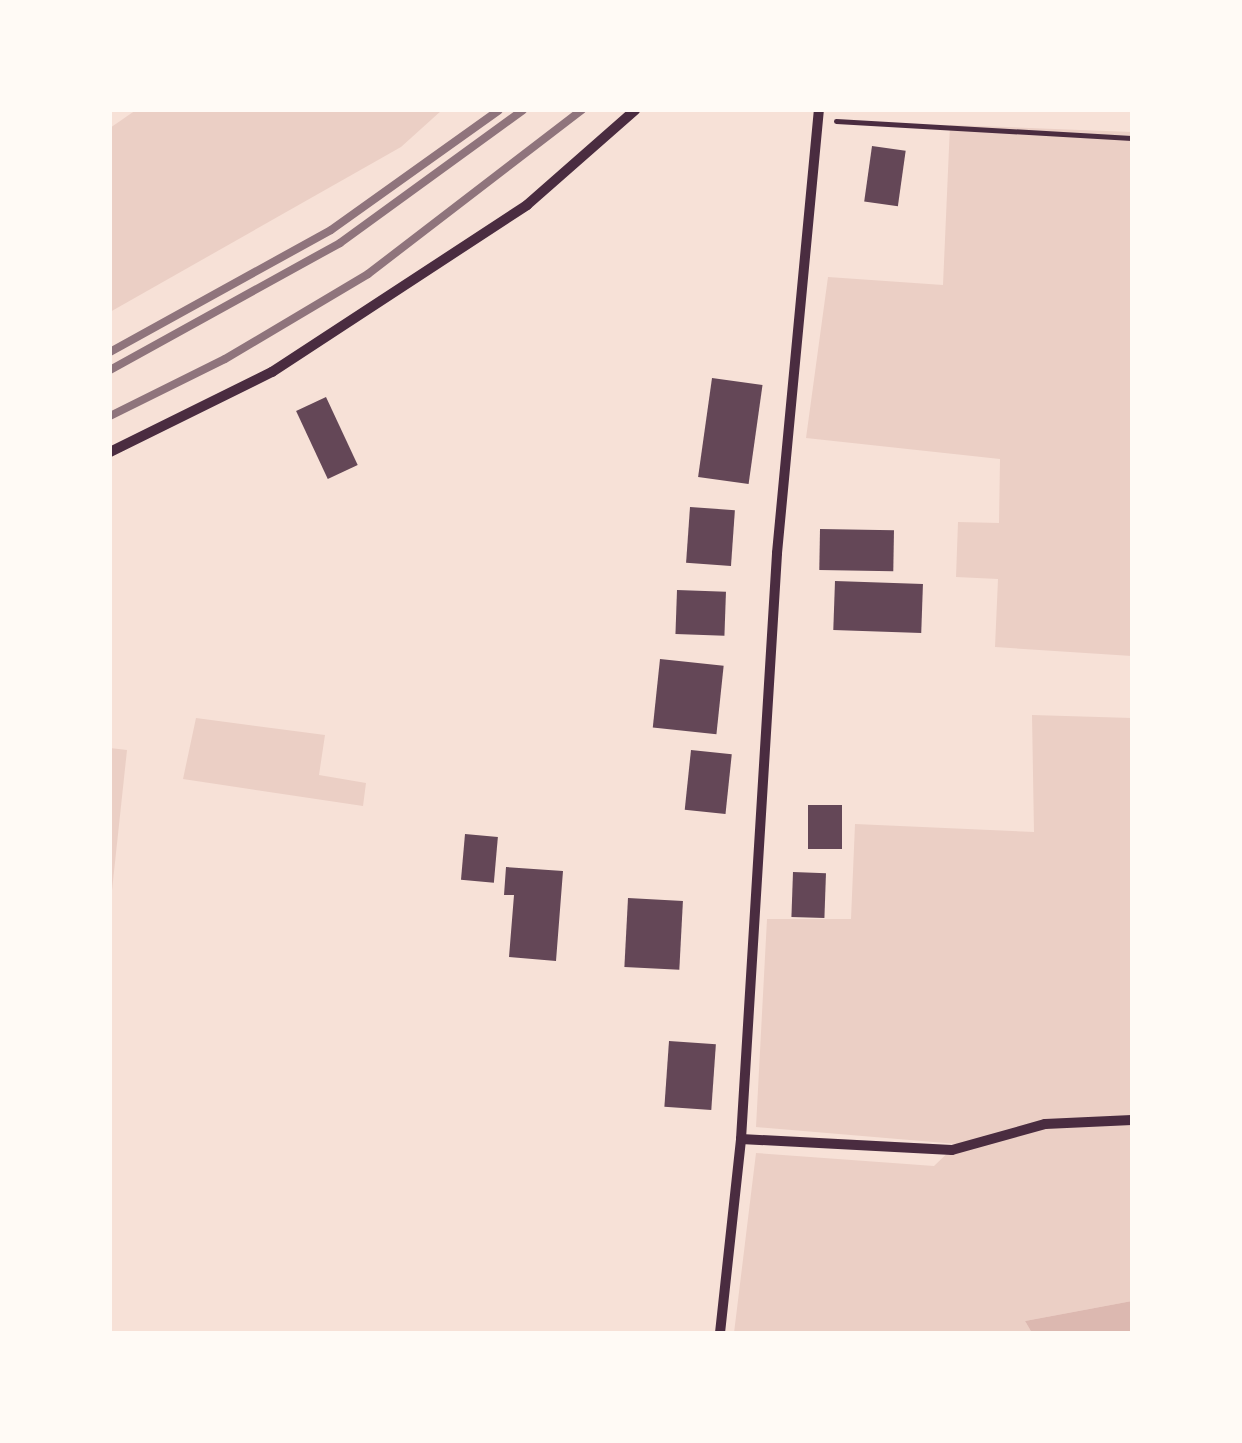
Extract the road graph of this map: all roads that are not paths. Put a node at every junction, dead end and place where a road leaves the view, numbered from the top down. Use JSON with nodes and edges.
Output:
{"nodes":[{"id":1,"x":635,"y":110,"type":"edge"},
{"id":2,"x":818,"y":115,"type":"edge"},
{"id":3,"x":110,"y":452,"type":"edge"},
{"id":4,"x":1132,"y":1120,"type":"edge"},
{"id":5,"x":741,"y":1138,"type":"junction"},
{"id":6,"x":720,"y":1333,"type":"edge"}],
"edges":[{"from":1,"to":3,"type":"street"},
{"from":2,"to":5,"type":"street"},
{"from":4,"to":5,"type":"street"},
{"from":5,"to":6,"type":"street"}]}
